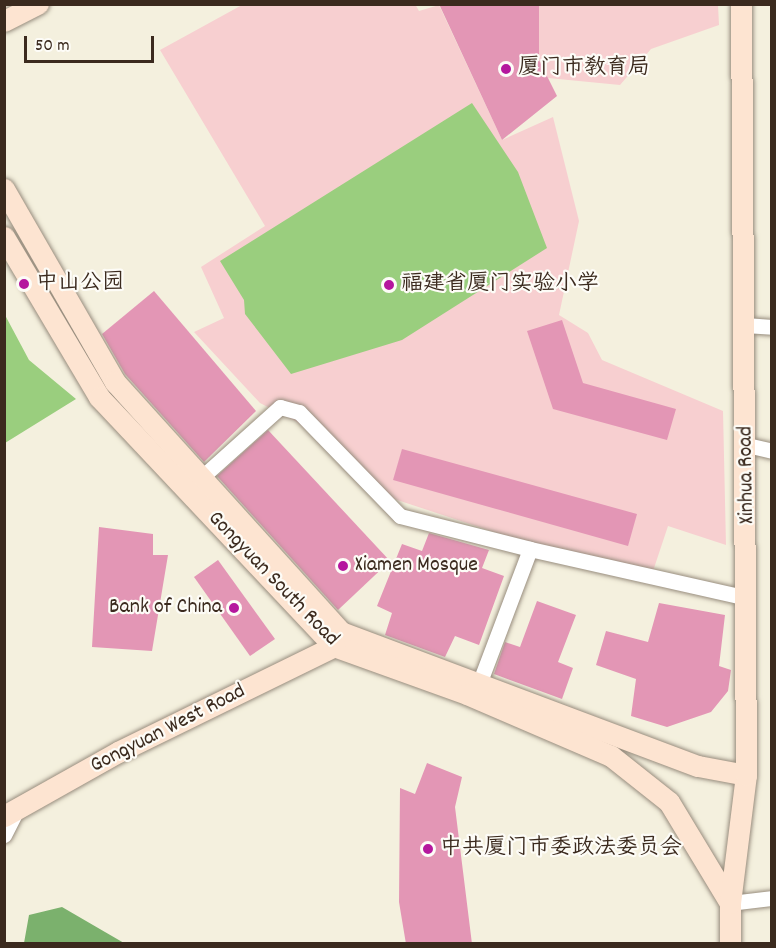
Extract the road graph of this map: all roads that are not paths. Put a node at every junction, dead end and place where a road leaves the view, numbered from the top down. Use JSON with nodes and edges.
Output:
{"nodes":[{"id":1,"x":38,"y":4,"type":"edge"},
{"id":2,"x":741,"y":4,"type":"edge"},
{"id":3,"x":4,"y":21,"type":"edge"},
{"id":4,"x":4,"y":189,"type":"edge"},
{"id":5,"x":4,"y":237,"type":"edge"},
{"id":6,"x":746,"y":325,"type":"junction"},
{"id":7,"x":771,"y":327,"type":"edge"},
{"id":8,"x":747,"y":445,"type":"junction"},
{"id":9,"x":771,"y":451,"type":"edge"},
{"id":10,"x":202,"y":477,"type":"junction"},
{"id":11,"x":530,"y":549,"type":"junction"},
{"id":12,"x":748,"y":598,"type":"junction"},
{"id":13,"x":334,"y":646,"type":"junction"},
{"id":14,"x":479,"y":684,"type":"junction"},
{"id":15,"x":747,"y":775,"type":"junction"},
{"id":16,"x":11,"y":813,"type":"edge"},
{"id":17,"x":4,"y":835,"type":"edge"},
{"id":18,"x":771,"y":898,"type":"edge"},
{"id":19,"x":729,"y":903,"type":"junction"},
{"id":20,"x":730,"y":944,"type":"edge"}],
"edges":[{"from":1,"to":3,"type":"street"},
{"from":2,"to":6,"type":"street","name":"Xinhua Road"},
{"from":4,"to":10,"type":"street","name":"Gongyuan South Road"},
{"from":5,"to":13,"type":"street","name":"Gongyuan South Road"},
{"from":6,"to":7,"type":"street"},
{"from":6,"to":8,"type":"street","name":"Xinhua Road"},
{"from":8,"to":9,"type":"street"},
{"from":8,"to":12,"type":"street","name":"Xinhua Road"},
{"from":10,"to":11,"type":"street"},
{"from":10,"to":14,"type":"street","name":"Gongyuan South Road"},
{"from":11,"to":12,"type":"street"},
{"from":11,"to":14,"type":"street"},
{"from":12,"to":15,"type":"street","name":"Xinhua Road"},
{"from":13,"to":16,"type":"street","name":"Gongyuan West Road"},
{"from":13,"to":19,"type":"street","name":"Gongyuan South Road"},
{"from":14,"to":15,"type":"street","name":"Gongyuan South Road"},
{"from":15,"to":19,"type":"street","name":"Xinhua Road"},
{"from":16,"to":17,"type":"street"},
{"from":18,"to":19,"type":"street"},
{"from":19,"to":20,"type":"street","name":"Xinhua Road"}]}
